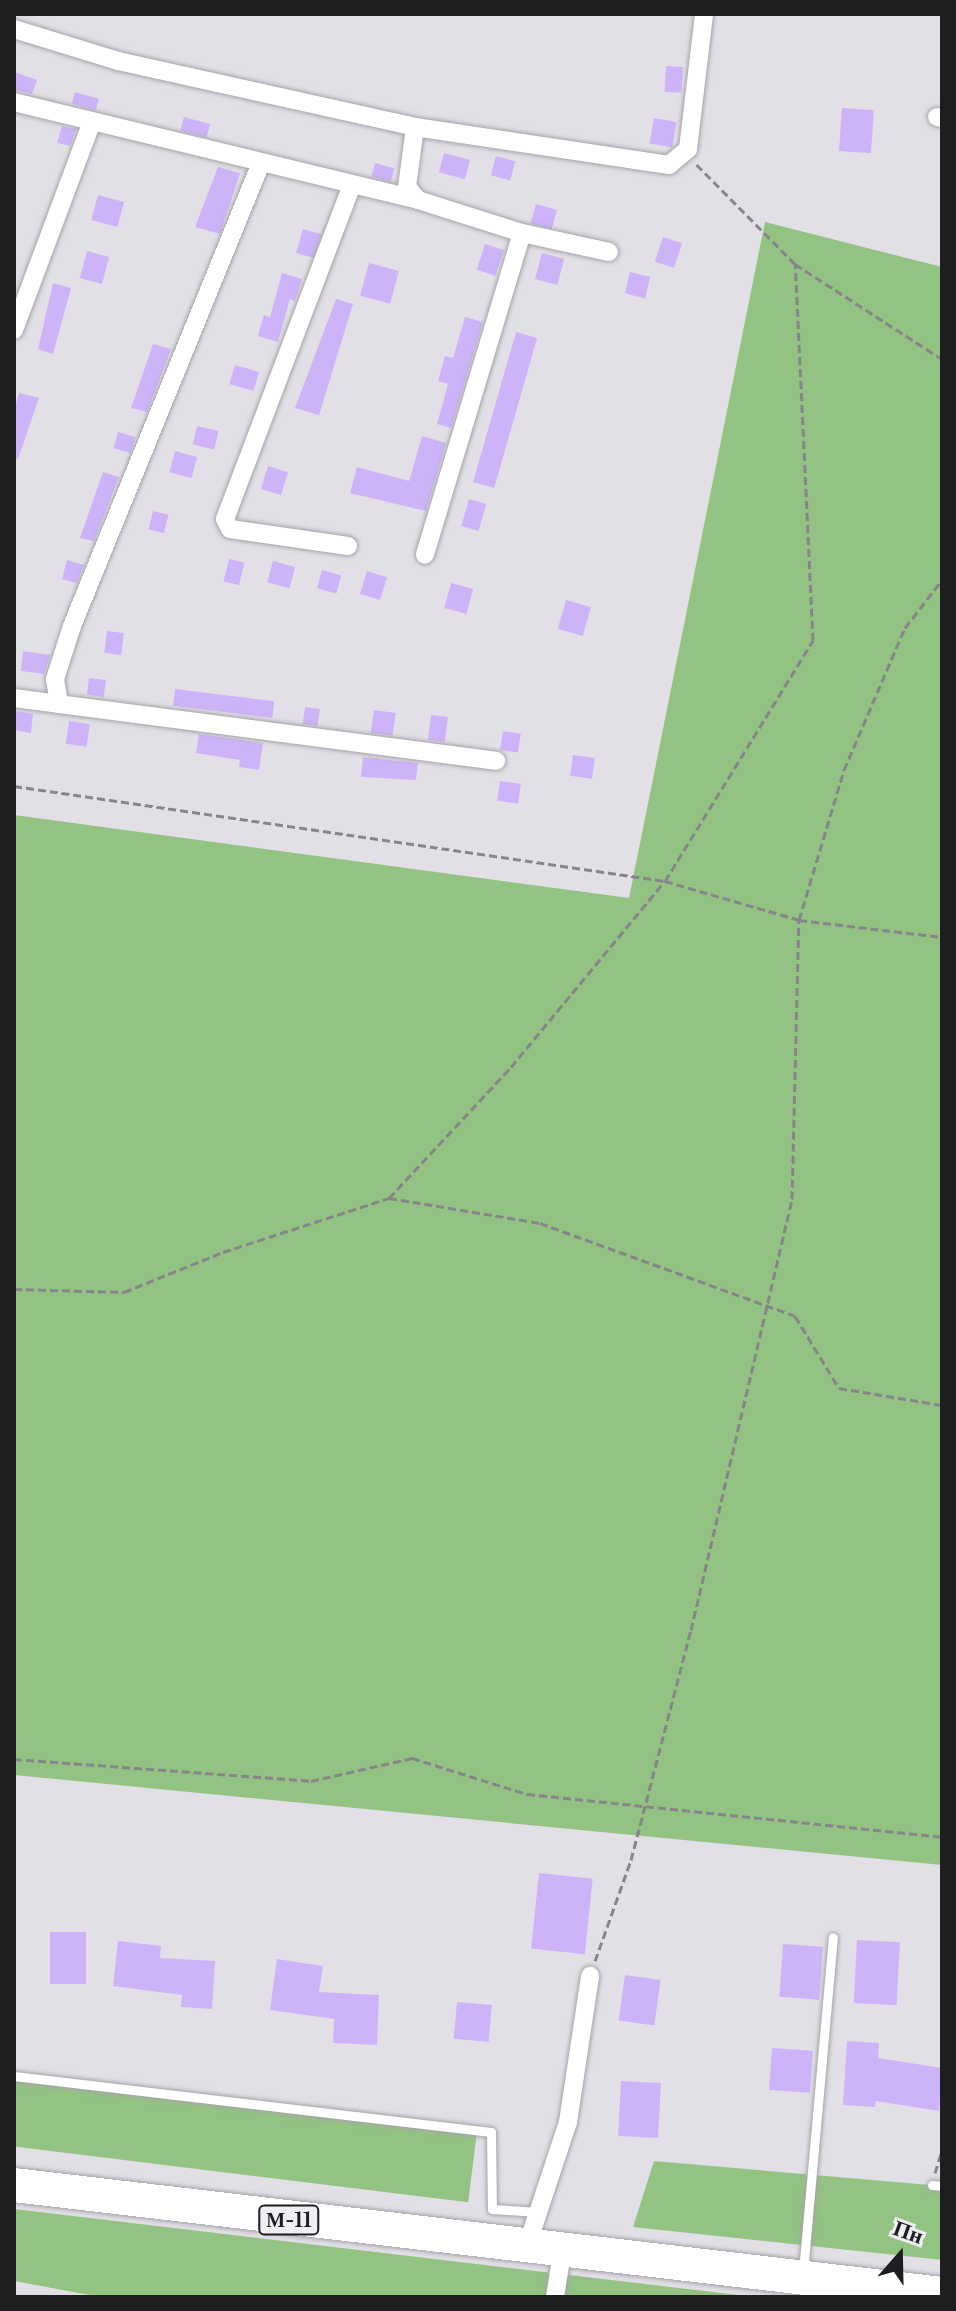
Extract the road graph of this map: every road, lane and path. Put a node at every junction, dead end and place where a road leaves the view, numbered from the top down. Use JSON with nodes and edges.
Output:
{"nodes":[{"id":1,"x":704,"y":14,"type":"edge"},
{"id":2,"x":14,"y":29,"type":"edge"},
{"id":3,"x":14,"y":102,"type":"edge"},
{"id":4,"x":91,"y":124,"type":"junction"},
{"id":5,"x":415,"y":127,"type":"junction"},
{"id":6,"x":686,"y":154,"type":"junction"},
{"id":7,"x":261,"y":164,"type":"junction"},
{"id":8,"x":351,"y":188,"type":"junction"},
{"id":9,"x":418,"y":200,"type":"junction"},
{"id":10,"x":522,"y":233,"type":"junction"},
{"id":11,"x":609,"y":252,"type":"dead end"},
{"id":12,"x":795,"y":264,"type":"junction"},
{"id":13,"x":14,"y":330,"type":"edge"},
{"id":14,"x":942,"y":359,"type":"edge"},
{"id":15,"x":348,"y":546,"type":"dead end"},
{"id":16,"x":425,"y":555,"type":"dead end"},
{"id":17,"x":942,"y":580,"type":"edge"},
{"id":18,"x":14,"y":698,"type":"edge"},
{"id":19,"x":59,"y":704,"type":"junction"},
{"id":20,"x":496,"y":761,"type":"dead end"},
{"id":21,"x":14,"y":786,"type":"edge"},
{"id":22,"x":665,"y":881,"type":"junction"},
{"id":23,"x":799,"y":920,"type":"junction"},
{"id":24,"x":942,"y":937,"type":"edge"},
{"id":25,"x":389,"y":1198,"type":"junction"},
{"id":26,"x":14,"y":1289,"type":"edge"},
{"id":27,"x":771,"y":1307,"type":"junction"},
{"id":28,"x":942,"y":1405,"type":"edge"},
{"id":29,"x":14,"y":1759,"type":"edge"},
{"id":30,"x":645,"y":1809,"type":"junction"},
{"id":31,"x":942,"y":1837,"type":"edge"},
{"id":32,"x":833,"y":1937,"type":"dead end"},
{"id":33,"x":590,"y":1976,"type":"joint"},
{"id":34,"x":14,"y":2076,"type":"edge"},
{"id":35,"x":942,"y":2150,"type":"edge"},
{"id":36,"x":14,"y":2185,"type":"edge"},
{"id":37,"x":937,"y":2185,"type":"edge"},
{"id":38,"x":539,"y":2212,"type":"junction"},
{"id":39,"x":526,"y":2249,"type":"junction"},
{"id":40,"x":562,"y":2253,"type":"junction"},
{"id":41,"x":802,"y":2279,"type":"junction"},
{"id":42,"x":942,"y":2294,"type":"edge"},
{"id":43,"x":555,"y":2297,"type":"edge"}],
"edges":[{"from":1,"to":6,"type":"street"},
{"from":2,"to":5,"type":"street"},
{"from":3,"to":4,"type":"street"},
{"from":4,"to":7,"type":"street"},
{"from":4,"to":13,"type":"street"},
{"from":5,"to":6,"type":"street"},
{"from":5,"to":9,"type":"street"},
{"from":6,"to":12,"type":"path"},
{"from":7,"to":8,"type":"street"},
{"from":7,"to":19,"type":"street"},
{"from":8,"to":9,"type":"street"},
{"from":8,"to":15,"type":"street"},
{"from":9,"to":10,"type":"street"},
{"from":10,"to":11,"type":"street"},
{"from":10,"to":16,"type":"street"},
{"from":12,"to":14,"type":"path"},
{"from":12,"to":22,"type":"path"},
{"from":17,"to":23,"type":"path"},
{"from":18,"to":19,"type":"street"},
{"from":19,"to":20,"type":"street"},
{"from":21,"to":22,"type":"path"},
{"from":22,"to":23,"type":"path"},
{"from":22,"to":25,"type":"path"},
{"from":23,"to":24,"type":"path"},
{"from":23,"to":27,"type":"path"},
{"from":25,"to":26,"type":"path"},
{"from":25,"to":27,"type":"path"},
{"from":27,"to":28,"type":"path"},
{"from":27,"to":30,"type":"path"},
{"from":29,"to":30,"type":"path"},
{"from":30,"to":31,"type":"path"},
{"from":30,"to":33,"type":"path"},
{"from":32,"to":41,"type":"lane"},
{"from":33,"to":38,"type":"street"},
{"from":34,"to":38,"type":"lane"},
{"from":35,"to":37,"type":"path"},
{"from":36,"to":39,"type":"highway","number":"М-11"},
{"from":38,"to":39,"type":"street"},
{"from":39,"to":40,"type":"highway","number":"М-11"},
{"from":40,"to":41,"type":"highway","number":"М-11"},
{"from":40,"to":43,"type":"street"},
{"from":41,"to":42,"type":"highway","number":"М-11"}]}
